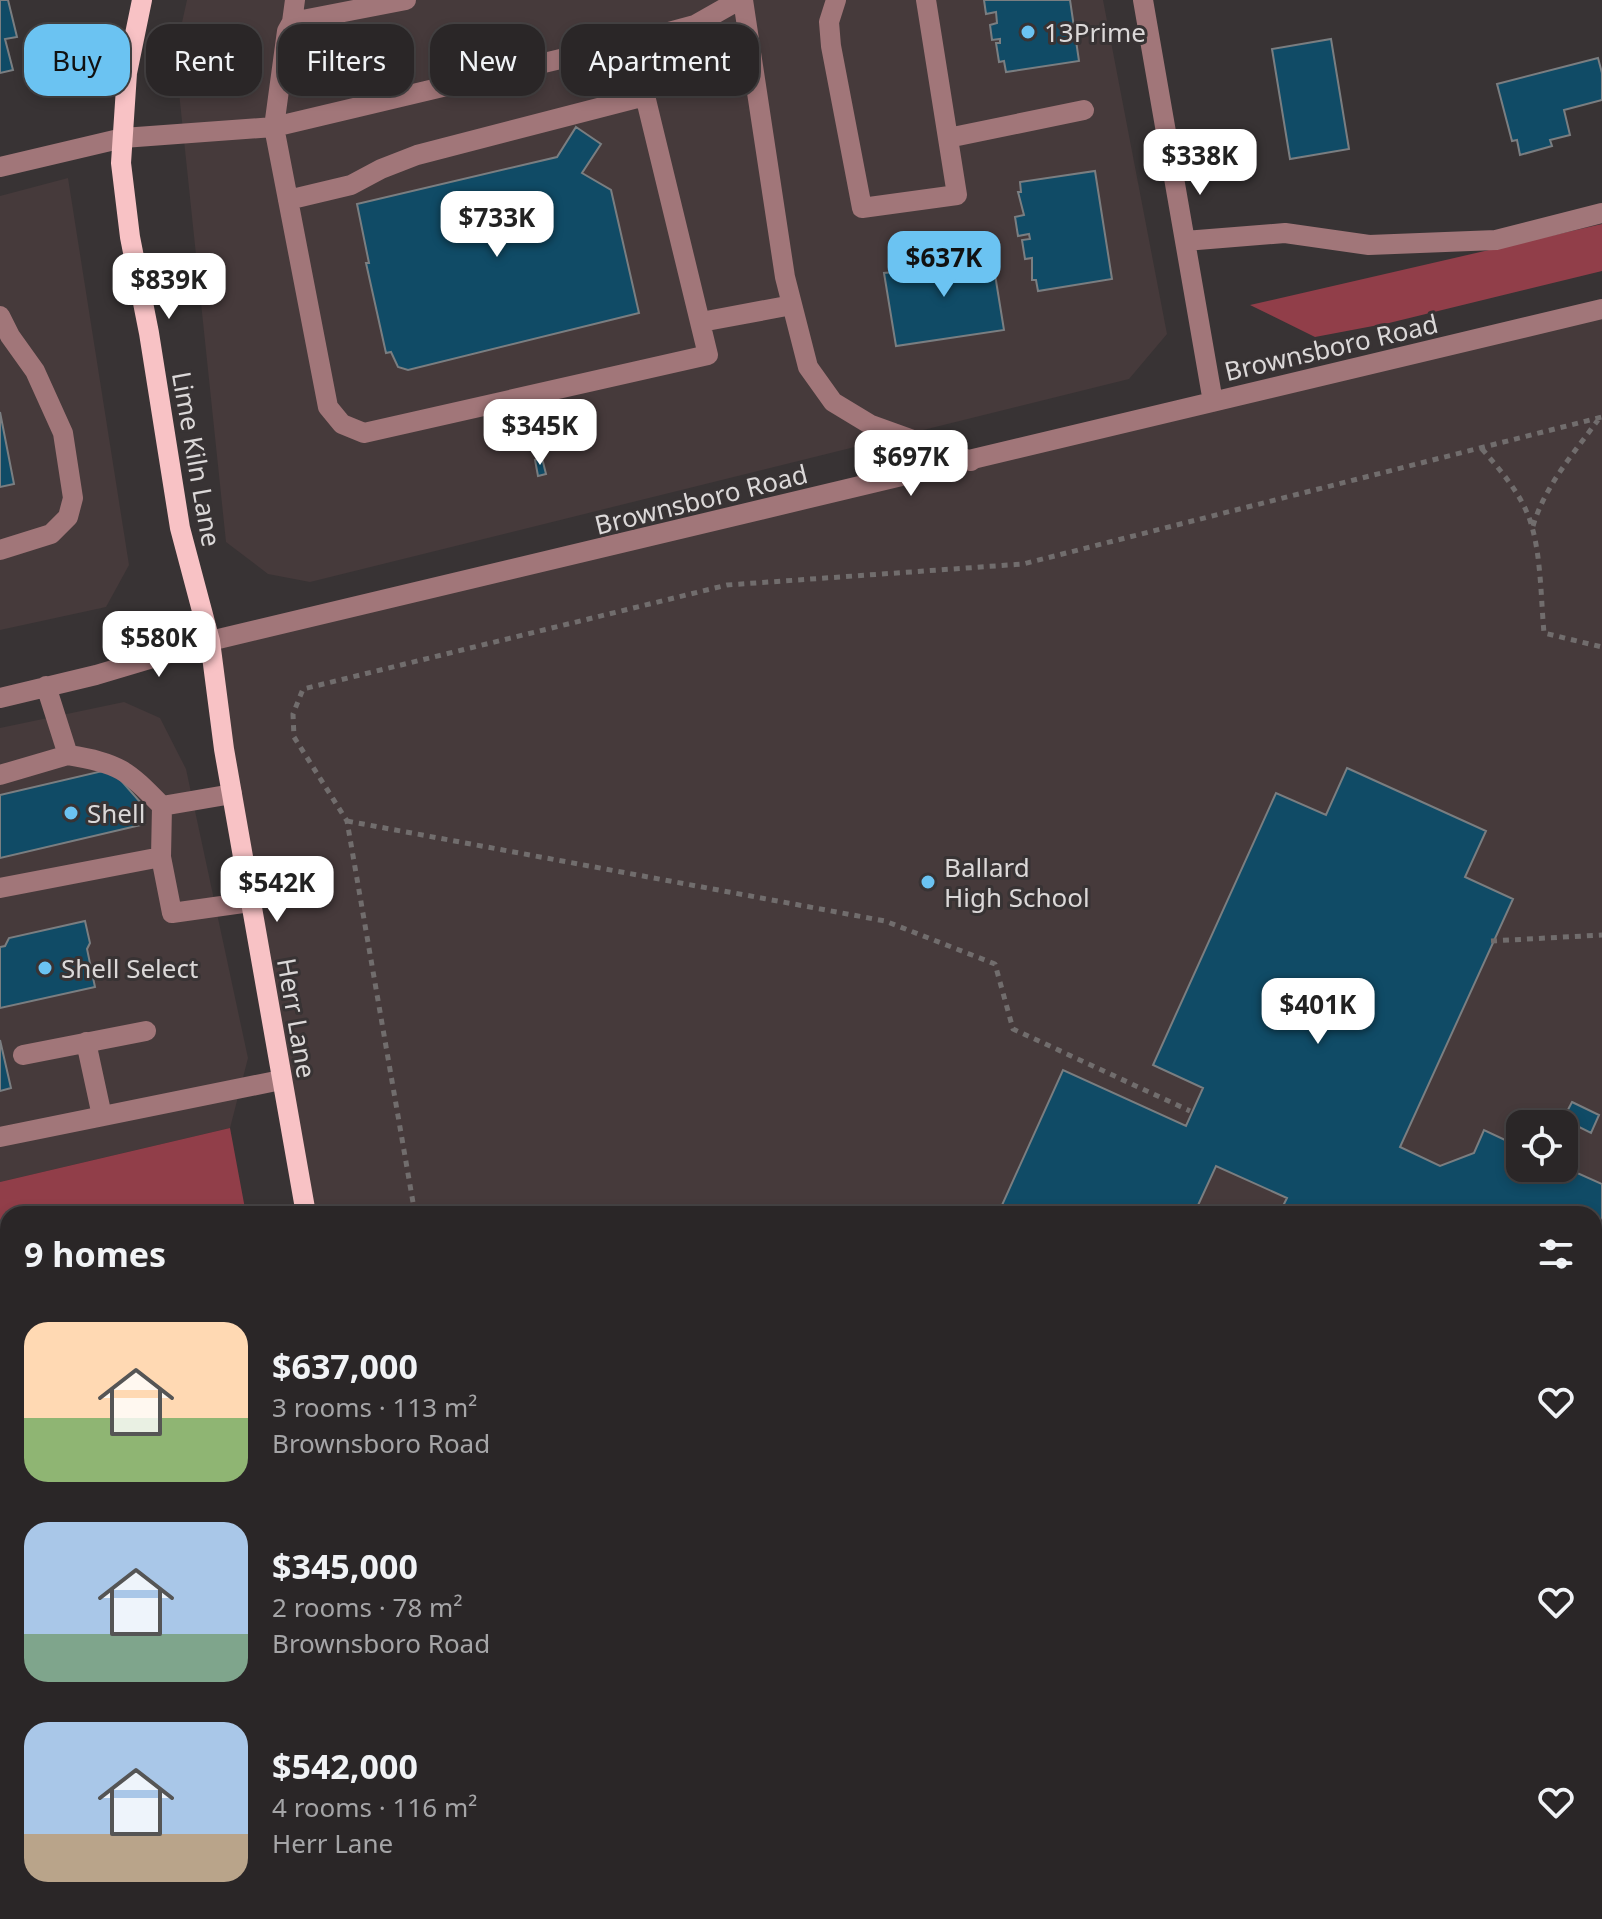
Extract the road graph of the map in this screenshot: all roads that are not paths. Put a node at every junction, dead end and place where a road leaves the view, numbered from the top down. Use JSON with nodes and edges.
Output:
{"nodes":[{"id":1,"x":142,"y":0,"type":"edge"},
{"id":2,"x":295,"y":0,"type":"edge"},
{"id":3,"x":406,"y":0,"type":"edge"},
{"id":4,"x":741,"y":0,"type":"edge"},
{"id":5,"x":836,"y":0,"type":"edge"},
{"id":6,"x":926,"y":0,"type":"edge"},
{"id":7,"x":1143,"y":0,"type":"edge"},
{"id":8,"x":292,"y":22,"type":"junction"},
{"id":9,"x":697,"y":24,"type":"edge"},
{"id":10,"x":561,"y":59,"type":"edge"},
{"id":11,"x":645,"y":96,"type":"joint"},
{"id":12,"x":1084,"y":110,"type":"dead end"},
{"id":13,"x":274,"y":127,"type":"junction"},
{"id":14,"x":123,"y":138,"type":"junction"},
{"id":15,"x":948,"y":138,"type":"junction"},
{"id":16,"x":0,"y":167,"type":"edge"},
{"id":17,"x":288,"y":200,"type":"junction"},
{"id":18,"x":1602,"y":213,"type":"edge"},
{"id":19,"x":1185,"y":241,"type":"junction"},
{"id":20,"x":792,"y":305,"type":"junction"},
{"id":21,"x":1602,"y":309,"type":"edge"},
{"id":22,"x":0,"y":316,"type":"edge"},
{"id":23,"x":701,"y":322,"type":"junction"},
{"id":24,"x":1213,"y":402,"type":"junction"},
{"id":25,"x":971,"y":461,"type":"junction"},
{"id":26,"x":0,"y":550,"type":"edge"},
{"id":27,"x":210,"y":641,"type":"junction"},
{"id":28,"x":46,"y":686,"type":"junction"},
{"id":29,"x":0,"y":698,"type":"edge"},
{"id":30,"x":68,"y":755,"type":"junction"},
{"id":31,"x":0,"y":775,"type":"edge"},
{"id":32,"x":232,"y":794,"type":"junction"},
{"id":33,"x":162,"y":806,"type":"junction"},
{"id":34,"x":161,"y":857,"type":"junction"},
{"id":35,"x":0,"y":888,"type":"edge"},
{"id":36,"x":250,"y":902,"type":"junction"},
{"id":37,"x":146,"y":1031,"type":"dead end"},
{"id":38,"x":86,"y":1042,"type":"junction"},
{"id":39,"x":23,"y":1055,"type":"dead end"},
{"id":40,"x":281,"y":1080,"type":"junction"},
{"id":41,"x":102,"y":1116,"type":"junction"},
{"id":42,"x":0,"y":1137,"type":"edge"},
{"id":43,"x":305,"y":1206,"type":"edge"}],
"edges":[{"from":1,"to":14,"type":"main road","name":"Lime Kiln Lane"},
{"from":2,"to":8,"type":"street"},
{"from":3,"to":8,"type":"street"},
{"from":4,"to":9,"type":"street"},
{"from":4,"to":20,"type":"street"},
{"from":5,"to":15,"type":"street"},
{"from":6,"to":15,"type":"street"},
{"from":7,"to":19,"type":"street"},
{"from":8,"to":13,"type":"street"},
{"from":10,"to":13,"type":"street"},
{"from":11,"to":17,"type":"street"},
{"from":11,"to":23,"type":"street"},
{"from":12,"to":15,"type":"street"},
{"from":13,"to":14,"type":"street"},
{"from":13,"to":17,"type":"street"},
{"from":14,"to":16,"type":"street"},
{"from":14,"to":27,"type":"main road","name":"Lime Kiln Lane"},
{"from":17,"to":23,"type":"street"},
{"from":18,"to":19,"type":"street"},
{"from":19,"to":24,"type":"street"},
{"from":20,"to":23,"type":"street"},
{"from":20,"to":25,"type":"street"},
{"from":21,"to":24,"type":"street","name":"Brownsboro Road"},
{"from":22,"to":26,"type":"street"},
{"from":24,"to":25,"type":"street","name":"Brownsboro Road"},
{"from":25,"to":27,"type":"street","name":"Brownsboro Road"},
{"from":27,"to":28,"type":"street","name":"Brownsboro Road"},
{"from":27,"to":32,"type":"main road","name":"Herr Lane"},
{"from":28,"to":29,"type":"street","name":"Brownsboro Road"},
{"from":28,"to":30,"type":"street"},
{"from":30,"to":31,"type":"street"},
{"from":30,"to":33,"type":"street"},
{"from":32,"to":33,"type":"street"},
{"from":32,"to":36,"type":"main road","name":"Herr Lane"},
{"from":33,"to":34,"type":"street"},
{"from":34,"to":35,"type":"street"},
{"from":34,"to":36,"type":"street"},
{"from":36,"to":40,"type":"main road","name":"Herr Lane"},
{"from":37,"to":38,"type":"street"},
{"from":38,"to":39,"type":"street"},
{"from":38,"to":41,"type":"street"},
{"from":40,"to":41,"type":"street"},
{"from":40,"to":43,"type":"main road","name":"Herr Lane"},
{"from":41,"to":42,"type":"street"}]}
